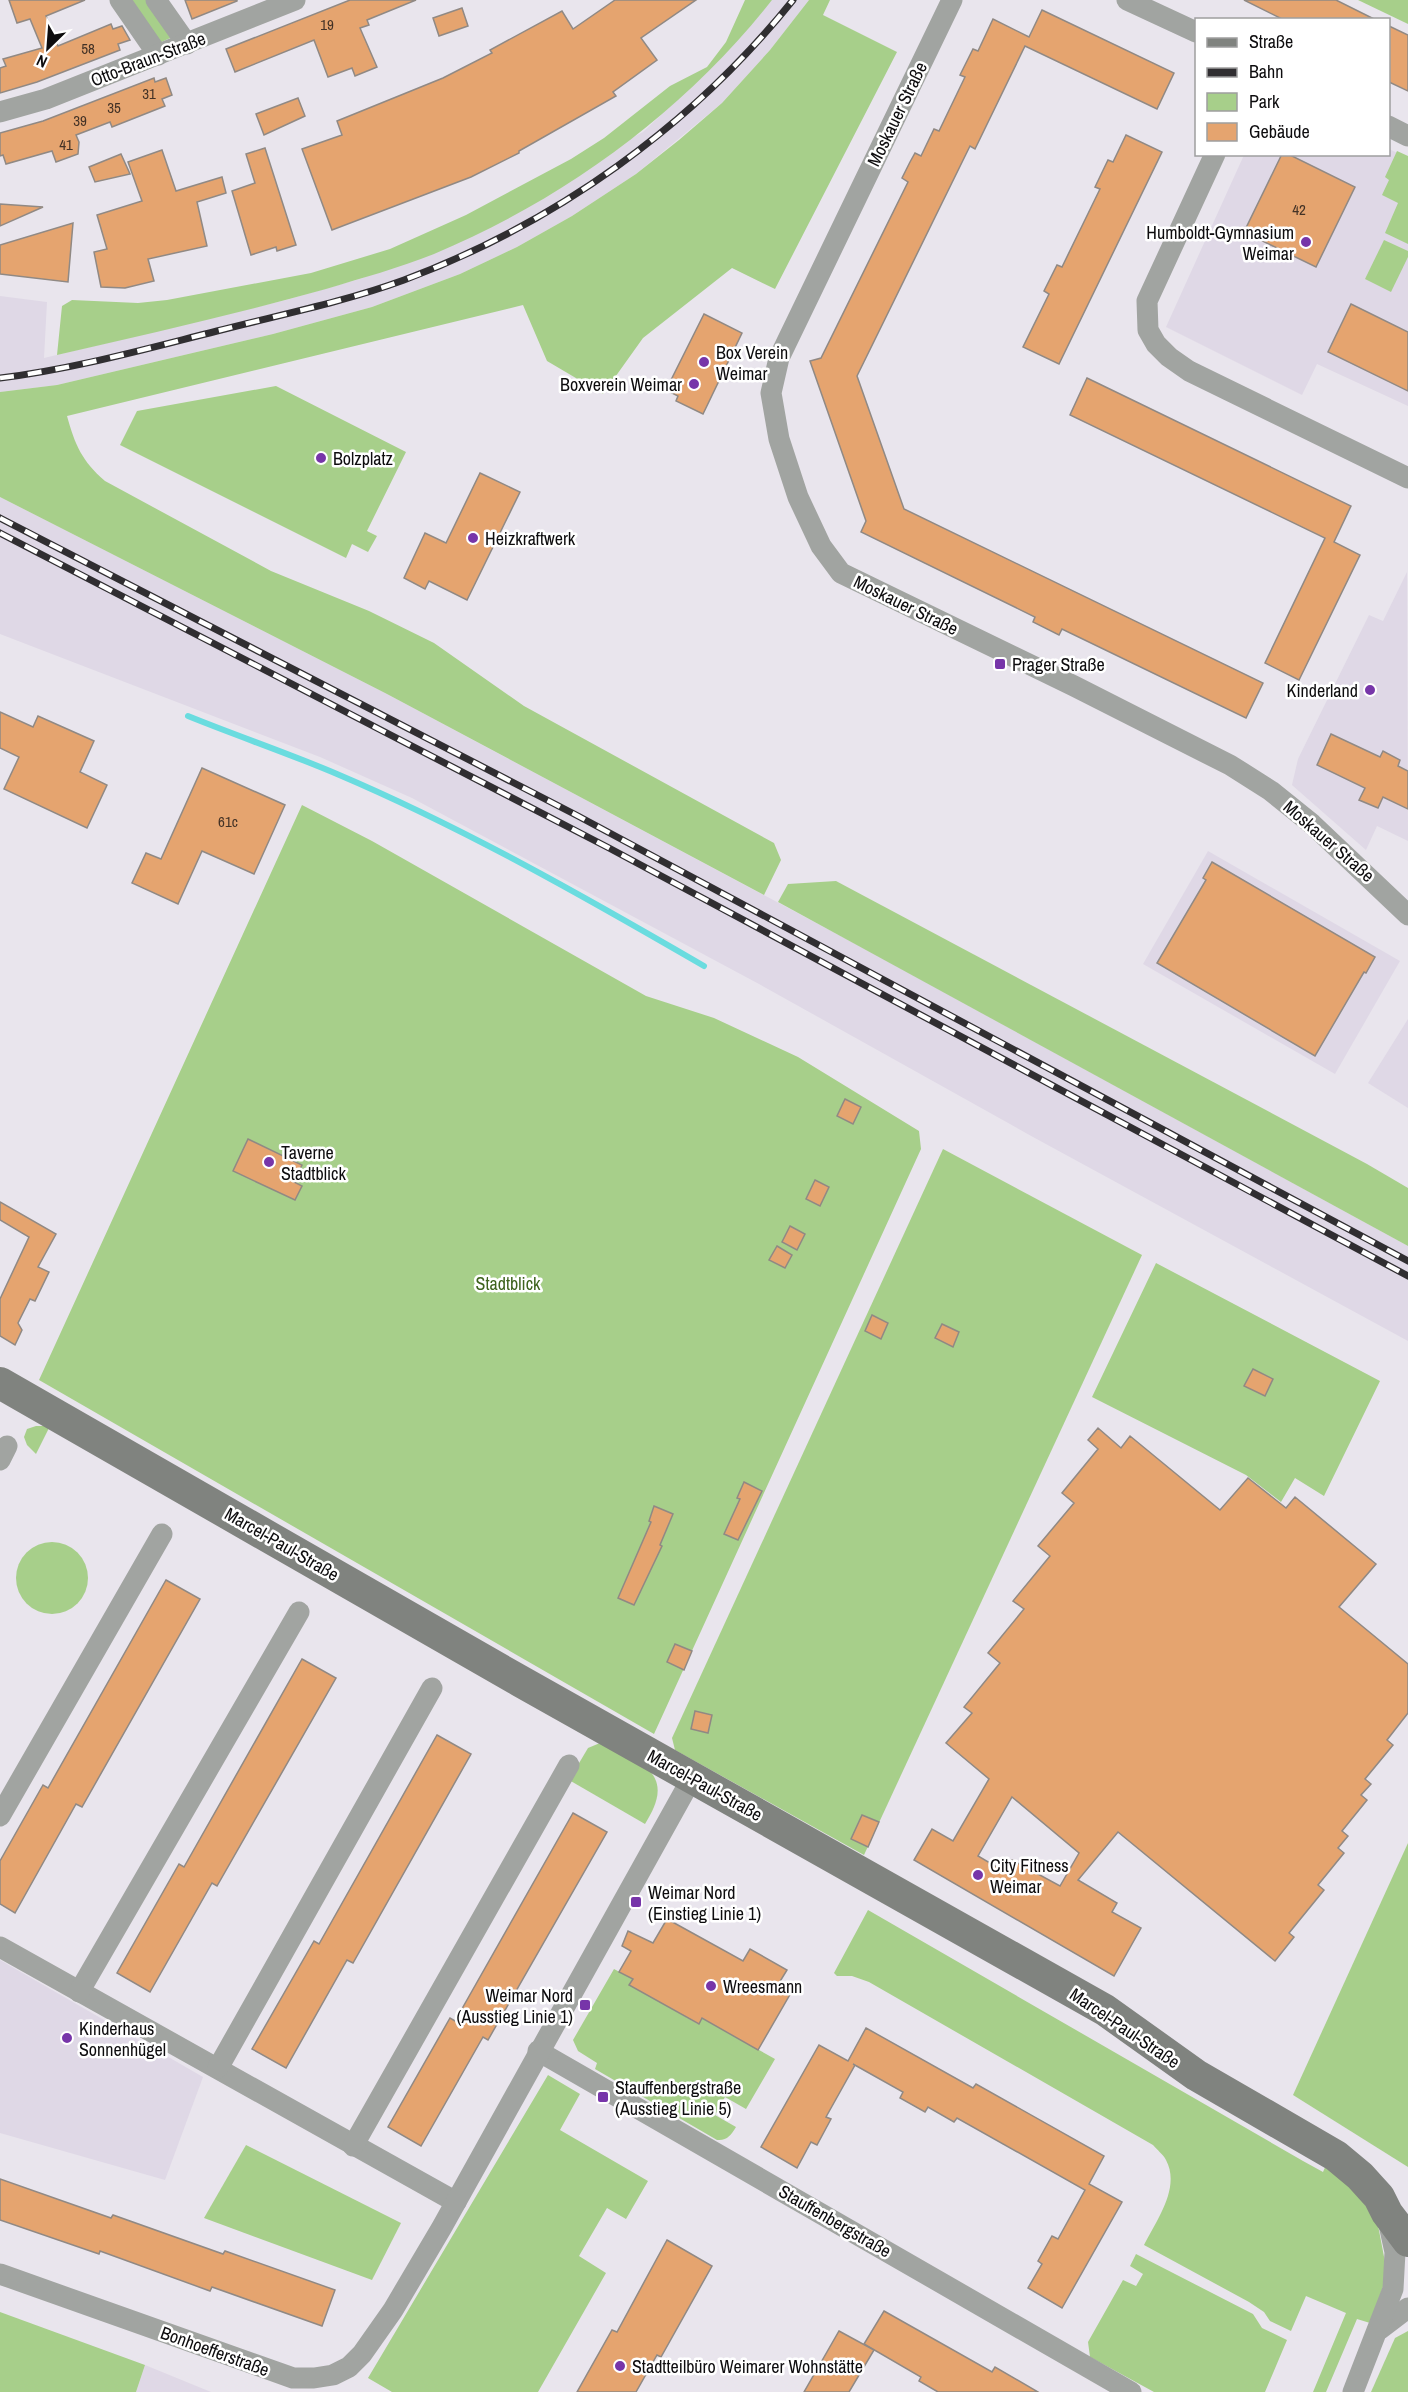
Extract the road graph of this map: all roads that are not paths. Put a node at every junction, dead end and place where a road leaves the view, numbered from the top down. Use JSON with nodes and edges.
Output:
{"nodes":[{"id":1,"x":120,"y":0,"type":"edge"},
{"id":2,"x":156,"y":0,"type":"edge"},
{"id":3,"x":295,"y":0,"type":"edge"},
{"id":4,"x":952,"y":0,"type":"edge"},
{"id":5,"x":1127,"y":0,"type":"edge"},
{"id":6,"x":1195,"y":31,"type":"edge"},
{"id":7,"x":187,"y":44,"type":"junction"},
{"id":8,"x":158,"y":55,"type":"junction"},
{"id":9,"x":0,"y":112,"type":"edge"},
{"id":10,"x":1390,"y":127,"type":"edge"},
{"id":11,"x":1408,"y":136,"type":"edge"},
{"id":12,"x":1214,"y":156,"type":"edge"},
{"id":13,"x":1408,"y":478,"type":"edge"},
{"id":14,"x":1408,"y":915,"type":"edge"},
{"id":15,"x":0,"y":1383,"type":"edge"},
{"id":16,"x":162,"y":1534,"type":"dead end"},
{"id":17,"x":298,"y":1612,"type":"dead end"},
{"id":18,"x":432,"y":1688,"type":"dead end"},
{"id":19,"x":569,"y":1765,"type":"dead end"},
{"id":20,"x":692,"y":1778,"type":"junction"},
{"id":21,"x":0,"y":1816,"type":"edge"},
{"id":22,"x":0,"y":1947,"type":"edge"},
{"id":23,"x":79,"y":1992,"type":"junction"},
{"id":24,"x":538,"y":2051,"type":"junction"},
{"id":25,"x":218,"y":2068,"type":"junction"},
{"id":26,"x":353,"y":2146,"type":"junction"},
{"id":27,"x":456,"y":2202,"type":"junction"},
{"id":28,"x":1387,"y":2213,"type":"junction"},
{"id":29,"x":1408,"y":2241,"type":"edge"},
{"id":30,"x":0,"y":2274,"type":"edge"},
{"id":31,"x":1408,"y":2308,"type":"edge"},
{"id":32,"x":1379,"y":2329,"type":"junction"},
{"id":33,"x":1131,"y":2392,"type":"edge"},
{"id":34,"x":1353,"y":2392,"type":"edge"}],
"edges":[{"from":1,"to":8,"type":"street"},
{"from":2,"to":7,"type":"street"},
{"from":3,"to":7,"type":"street","name":"Otto-Braun-Straße"},
{"from":4,"to":14,"type":"street","name":"Moskauer Straße"},
{"from":5,"to":6,"type":"street"},
{"from":7,"to":8,"type":"street","name":"Otto-Braun-Straße"},
{"from":8,"to":9,"type":"street","name":"Otto-Braun-Straße"},
{"from":10,"to":11,"type":"street"},
{"from":12,"to":13,"type":"street"},
{"from":15,"to":20,"type":"street","name":"Marcel-Paul-Straße"},
{"from":16,"to":21,"type":"street"},
{"from":17,"to":23,"type":"street"},
{"from":18,"to":25,"type":"street"},
{"from":19,"to":26,"type":"street"},
{"from":20,"to":24,"type":"street","name":"Bonhoefferstraße"},
{"from":20,"to":28,"type":"street","name":"Marcel-Paul-Straße"},
{"from":22,"to":23,"type":"street"},
{"from":23,"to":25,"type":"street"},
{"from":24,"to":27,"type":"street","name":"Bonhoefferstraße"},
{"from":24,"to":33,"type":"street","name":"Stauffenbergstraße"},
{"from":25,"to":26,"type":"street"},
{"from":26,"to":27,"type":"street"},
{"from":27,"to":30,"type":"street","name":"Bonhoefferstraße"},
{"from":28,"to":29,"type":"street","name":"Marcel-Paul-Straße"},
{"from":28,"to":32,"type":"street","name":"Marcel-Paul-Straße"},
{"from":31,"to":32,"type":"street"},
{"from":32,"to":34,"type":"street","name":"Marcel-Paul-Straße"}]}
